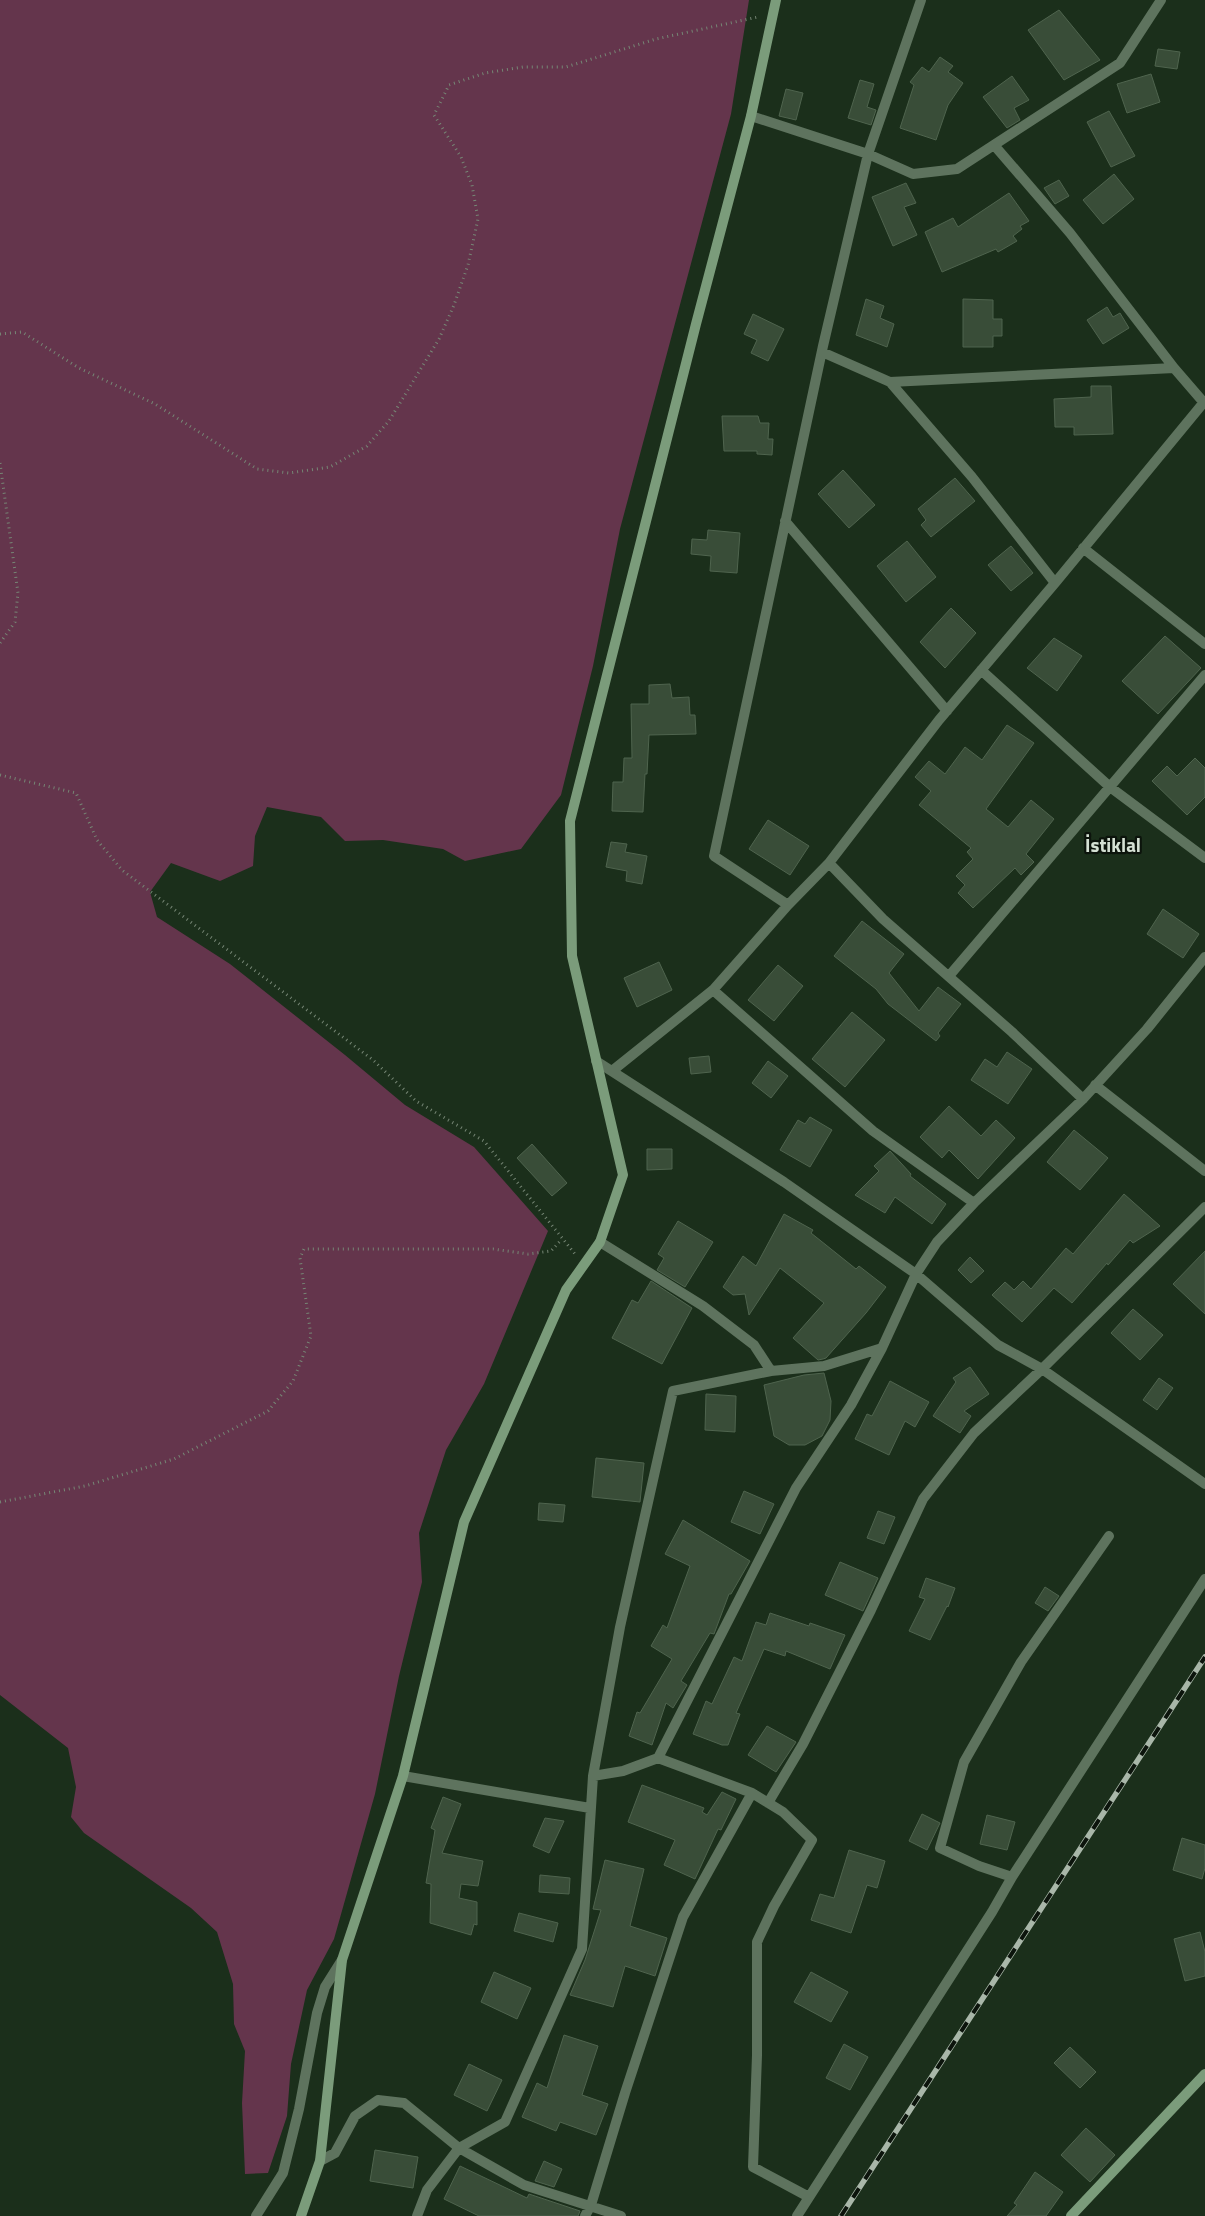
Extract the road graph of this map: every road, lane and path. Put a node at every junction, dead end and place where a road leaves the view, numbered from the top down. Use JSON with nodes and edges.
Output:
{"nodes":[{"id":1,"x":776,"y":0,"type":"edge"},
{"id":2,"x":921,"y":0,"type":"edge"},
{"id":3,"x":1161,"y":0,"type":"edge"},
{"id":4,"x":774,"y":14,"type":"junction"},
{"id":5,"x":751,"y":116,"type":"junction"},
{"id":6,"x":994,"y":145,"type":"junction"},
{"id":7,"x":868,"y":154,"type":"junction"},
{"id":8,"x":0,"y":334,"type":"edge"},
{"id":9,"x":822,"y":352,"type":"junction"},
{"id":10,"x":1174,"y":368,"type":"junction"},
{"id":11,"x":890,"y":382,"type":"junction"},
{"id":12,"x":1204,"y":402,"type":"edge"},
{"id":13,"x":0,"y":463,"type":"edge"},
{"id":14,"x":785,"y":521,"type":"junction"},
{"id":15,"x":1083,"y":548,"type":"junction"},
{"id":16,"x":1055,"y":583,"type":"junction"},
{"id":17,"x":0,"y":643,"type":"edge"},
{"id":18,"x":1205,"y":644,"type":"edge"},
{"id":19,"x":981,"y":670,"type":"junction"},
{"id":20,"x":1205,"y":675,"type":"edge"},
{"id":21,"x":947,"y":711,"type":"junction"},
{"id":22,"x":0,"y":774,"type":"edge"},
{"id":23,"x":1110,"y":787,"type":"junction"},
{"id":24,"x":1205,"y":858,"type":"edge"},
{"id":25,"x":828,"y":864,"type":"junction"},
{"id":26,"x":788,"y":905,"type":"junction"},
{"id":27,"x":1205,"y":957,"type":"edge"},
{"id":28,"x":949,"y":976,"type":"junction"},
{"id":29,"x":713,"y":990,"type":"junction"},
{"id":30,"x":596,"y":1061,"type":"junction"},
{"id":31,"x":612,"y":1071,"type":"junction"},
{"id":32,"x":1095,"y":1086,"type":"junction"},
{"id":33,"x":1083,"y":1099,"type":"junction"},
{"id":34,"x":1205,"y":1172,"type":"edge"},
{"id":35,"x":974,"y":1203,"type":"junction"},
{"id":36,"x":1205,"y":1207,"type":"edge"},
{"id":37,"x":562,"y":1239,"type":"junction"},
{"id":38,"x":600,"y":1242,"type":"junction"},
{"id":39,"x":584,"y":1264,"type":"junction"},
{"id":40,"x":916,"y":1274,"type":"junction"},
{"id":41,"x":882,"y":1348,"type":"junction"},
{"id":42,"x":1042,"y":1369,"type":"junction"},
{"id":43,"x":771,"y":1371,"type":"junction"},
{"id":44,"x":1205,"y":1484,"type":"edge"},
{"id":45,"x":0,"y":1502,"type":"edge"},
{"id":46,"x":1108,"y":1536,"type":"dead end"},
{"id":47,"x":1205,"y":1579,"type":"edge"},
{"id":48,"x":658,"y":1758,"type":"junction"},
{"id":49,"x":402,"y":1776,"type":"junction"},
{"id":50,"x":593,"y":1776,"type":"junction"},
{"id":51,"x":752,"y":1793,"type":"junction"},
{"id":52,"x":768,"y":1803,"type":"junction"},
{"id":53,"x":590,"y":1808,"type":"junction"},
{"id":54,"x":1012,"y":1876,"type":"junction"},
{"id":55,"x":342,"y":1960,"type":"junction"},
{"id":56,"x":1205,"y":2074,"type":"edge"},
{"id":57,"x":459,"y":2148,"type":"junction"},
{"id":58,"x":320,"y":2161,"type":"junction"},
{"id":59,"x":810,"y":2197,"type":"junction"},
{"id":60,"x":591,"y":2205,"type":"junction"},
{"id":61,"x":256,"y":2216,"type":"edge"},
{"id":62,"x":300,"y":2216,"type":"edge"},
{"id":63,"x":417,"y":2216,"type":"edge"},
{"id":64,"x":585,"y":2216,"type":"edge"},
{"id":65,"x":621,"y":2216,"type":"edge"},
{"id":66,"x":797,"y":2216,"type":"edge"},
{"id":67,"x":1071,"y":2216,"type":"edge"}],
"edges":[{"from":1,"to":4,"type":"street"},
{"from":2,"to":7,"type":"street"},
{"from":3,"to":6,"type":"street"},
{"from":4,"to":5,"type":"street"},
{"from":4,"to":8,"type":"path"},
{"from":5,"to":7,"type":"street"},
{"from":5,"to":30,"type":"street"},
{"from":6,"to":7,"type":"street"},
{"from":6,"to":10,"type":"street"},
{"from":7,"to":9,"type":"street"},
{"from":9,"to":11,"type":"street"},
{"from":9,"to":14,"type":"street"},
{"from":10,"to":11,"type":"street"},
{"from":10,"to":12,"type":"street"},
{"from":11,"to":16,"type":"street"},
{"from":12,"to":15,"type":"street"},
{"from":13,"to":17,"type":"path"},
{"from":14,"to":21,"type":"street"},
{"from":14,"to":26,"type":"street"},
{"from":15,"to":16,"type":"street"},
{"from":15,"to":18,"type":"street"},
{"from":16,"to":19,"type":"street"},
{"from":19,"to":21,"type":"street"},
{"from":19,"to":23,"type":"street"},
{"from":20,"to":23,"type":"street"},
{"from":21,"to":25,"type":"street"},
{"from":22,"to":37,"type":"path"},
{"from":23,"to":24,"type":"street"},
{"from":23,"to":28,"type":"street"},
{"from":25,"to":26,"type":"street"},
{"from":25,"to":28,"type":"street"},
{"from":26,"to":29,"type":"street"},
{"from":27,"to":32,"type":"street"},
{"from":28,"to":33,"type":"street"},
{"from":29,"to":31,"type":"street"},
{"from":29,"to":35,"type":"street"},
{"from":30,"to":31,"type":"street"},
{"from":30,"to":38,"type":"street"},
{"from":31,"to":40,"type":"street"},
{"from":32,"to":33,"type":"street"},
{"from":32,"to":34,"type":"street"},
{"from":33,"to":35,"type":"street"},
{"from":35,"to":40,"type":"street"},
{"from":36,"to":42,"type":"street"},
{"from":37,"to":39,"type":"path"},
{"from":37,"to":45,"type":"path"},
{"from":38,"to":39,"type":"street"},
{"from":38,"to":43,"type":"street"},
{"from":39,"to":49,"type":"street"},
{"from":40,"to":41,"type":"street"},
{"from":40,"to":42,"type":"street"},
{"from":41,"to":43,"type":"street"},
{"from":41,"to":48,"type":"street"},
{"from":42,"to":44,"type":"street"},
{"from":42,"to":52,"type":"street"},
{"from":43,"to":50,"type":"street"},
{"from":46,"to":54,"type":"street"},
{"from":47,"to":54,"type":"street"},
{"from":48,"to":50,"type":"street"},
{"from":48,"to":51,"type":"street"},
{"from":49,"to":53,"type":"street"},
{"from":49,"to":55,"type":"street"},
{"from":50,"to":53,"type":"street"},
{"from":51,"to":52,"type":"street"},
{"from":51,"to":60,"type":"street"},
{"from":52,"to":59,"type":"street"},
{"from":53,"to":57,"type":"street"},
{"from":54,"to":59,"type":"street"},
{"from":55,"to":58,"type":"street"},
{"from":55,"to":61,"type":"street"},
{"from":56,"to":67,"type":"street"},
{"from":57,"to":58,"type":"street"},
{"from":57,"to":60,"type":"street"},
{"from":57,"to":63,"type":"street"},
{"from":58,"to":62,"type":"street"},
{"from":59,"to":66,"type":"street"},
{"from":60,"to":64,"type":"street"},
{"from":60,"to":65,"type":"street"}]}
